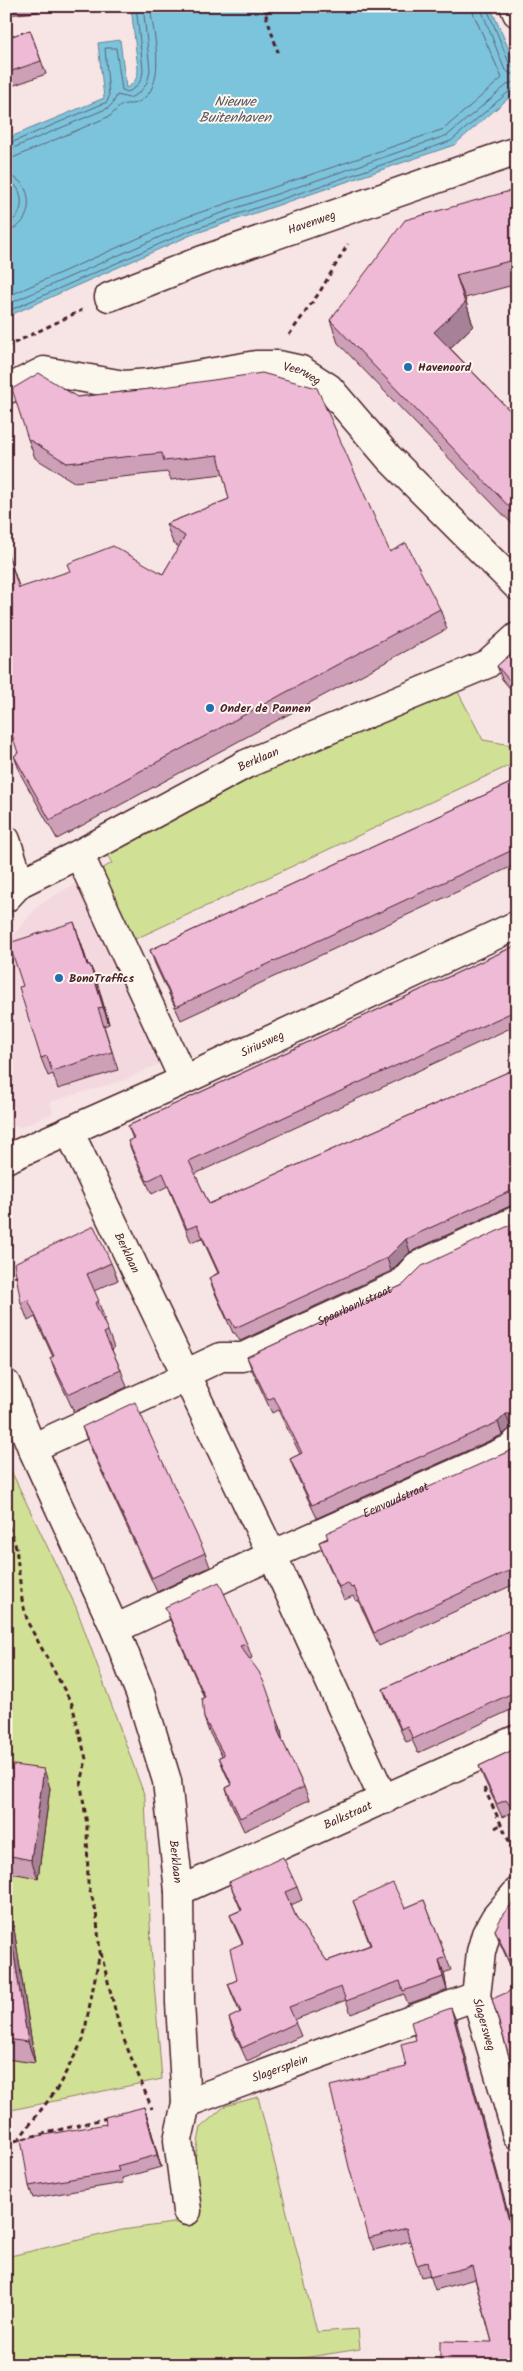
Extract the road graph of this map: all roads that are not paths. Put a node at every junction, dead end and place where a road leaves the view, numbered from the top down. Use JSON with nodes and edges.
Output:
{"nodes":[{"id":1,"x":514,"y":6,"type":"edge"},
{"id":2,"x":517,"y":13,"type":"edge"},
{"id":3,"x":517,"y":151,"type":"edge"},
{"id":4,"x":109,"y":297,"type":"road end"},
{"id":5,"x":6,"y":390,"type":"edge"},
{"id":6,"x":517,"y":586,"type":"edge"},
{"id":7,"x":517,"y":637,"type":"edge"},
{"id":8,"x":6,"y":840,"type":"edge"},
{"id":9,"x":79,"y":854,"type":"junction"},
{"id":10,"x":13,"y":891,"type":"edge"},
{"id":11,"x":517,"y":925,"type":"edge"},
{"id":12,"x":184,"y":1080,"type":"junction"},
{"id":13,"x":69,"y":1131,"type":"junction"},
{"id":14,"x":6,"y":1158,"type":"edge"},
{"id":15,"x":517,"y":1220,"type":"edge"},
{"id":16,"x":185,"y":1374,"type":"junction"},
{"id":17,"x":6,"y":1384,"type":"edge"},
{"id":18,"x":517,"y":1442,"type":"edge"},
{"id":19,"x":32,"y":1448,"type":"junction"},
{"id":20,"x":272,"y":1555,"type":"junction"},
{"id":21,"x":115,"y":1629,"type":"junction"},
{"id":22,"x":517,"y":1738,"type":"edge"},
{"id":23,"x":384,"y":1800,"type":"junction"},
{"id":24,"x":179,"y":1891,"type":"junction"},
{"id":25,"x":517,"y":1892,"type":"edge"},
{"id":26,"x":476,"y":1996,"type":"junction"},
{"id":27,"x":186,"y":2103,"type":"junction"},
{"id":28,"x":517,"y":2135,"type":"edge"},
{"id":29,"x":187,"y":2211,"type":"dead end"}],
"edges":[{"from":1,"to":2,"type":"street"},
{"from":3,"to":4,"type":"street","name":"Havenweg"},
{"from":5,"to":6,"type":"street","name":"Veerweg"},
{"from":7,"to":9,"type":"street","name":"Berklaan"},
{"from":8,"to":10,"type":"street"},
{"from":9,"to":10,"type":"street","name":"Berklaan"},
{"from":9,"to":12,"type":"street"},
{"from":11,"to":12,"type":"street","name":"Siriusweg"},
{"from":12,"to":13,"type":"street","name":"Siriusweg"},
{"from":13,"to":14,"type":"street","name":"Siriusweg"},
{"from":13,"to":16,"type":"street","name":"Berklaan"},
{"from":15,"to":16,"type":"street","name":"Spaarbankstraat"},
{"from":16,"to":19,"type":"street"},
{"from":16,"to":20,"type":"street","name":"Berklaan"},
{"from":17,"to":19,"type":"street","name":"Berklaan"},
{"from":18,"to":20,"type":"street","name":"Eenvoudstraat"},
{"from":19,"to":21,"type":"street","name":"Berklaan"},
{"from":20,"to":21,"type":"street"},
{"from":20,"to":23,"type":"street","name":"Berklaan"},
{"from":21,"to":24,"type":"street","name":"Berklaan"},
{"from":22,"to":23,"type":"street","name":"Balkstraat"},
{"from":23,"to":24,"type":"street","name":"Balkstraat"},
{"from":24,"to":27,"type":"street","name":"Berklaan"},
{"from":25,"to":26,"type":"street","name":"Slagersweg"},
{"from":26,"to":27,"type":"street","name":"Slagersplein"},
{"from":26,"to":28,"type":"street","name":"Slagersweg"},
{"from":27,"to":29,"type":"street"}]}
